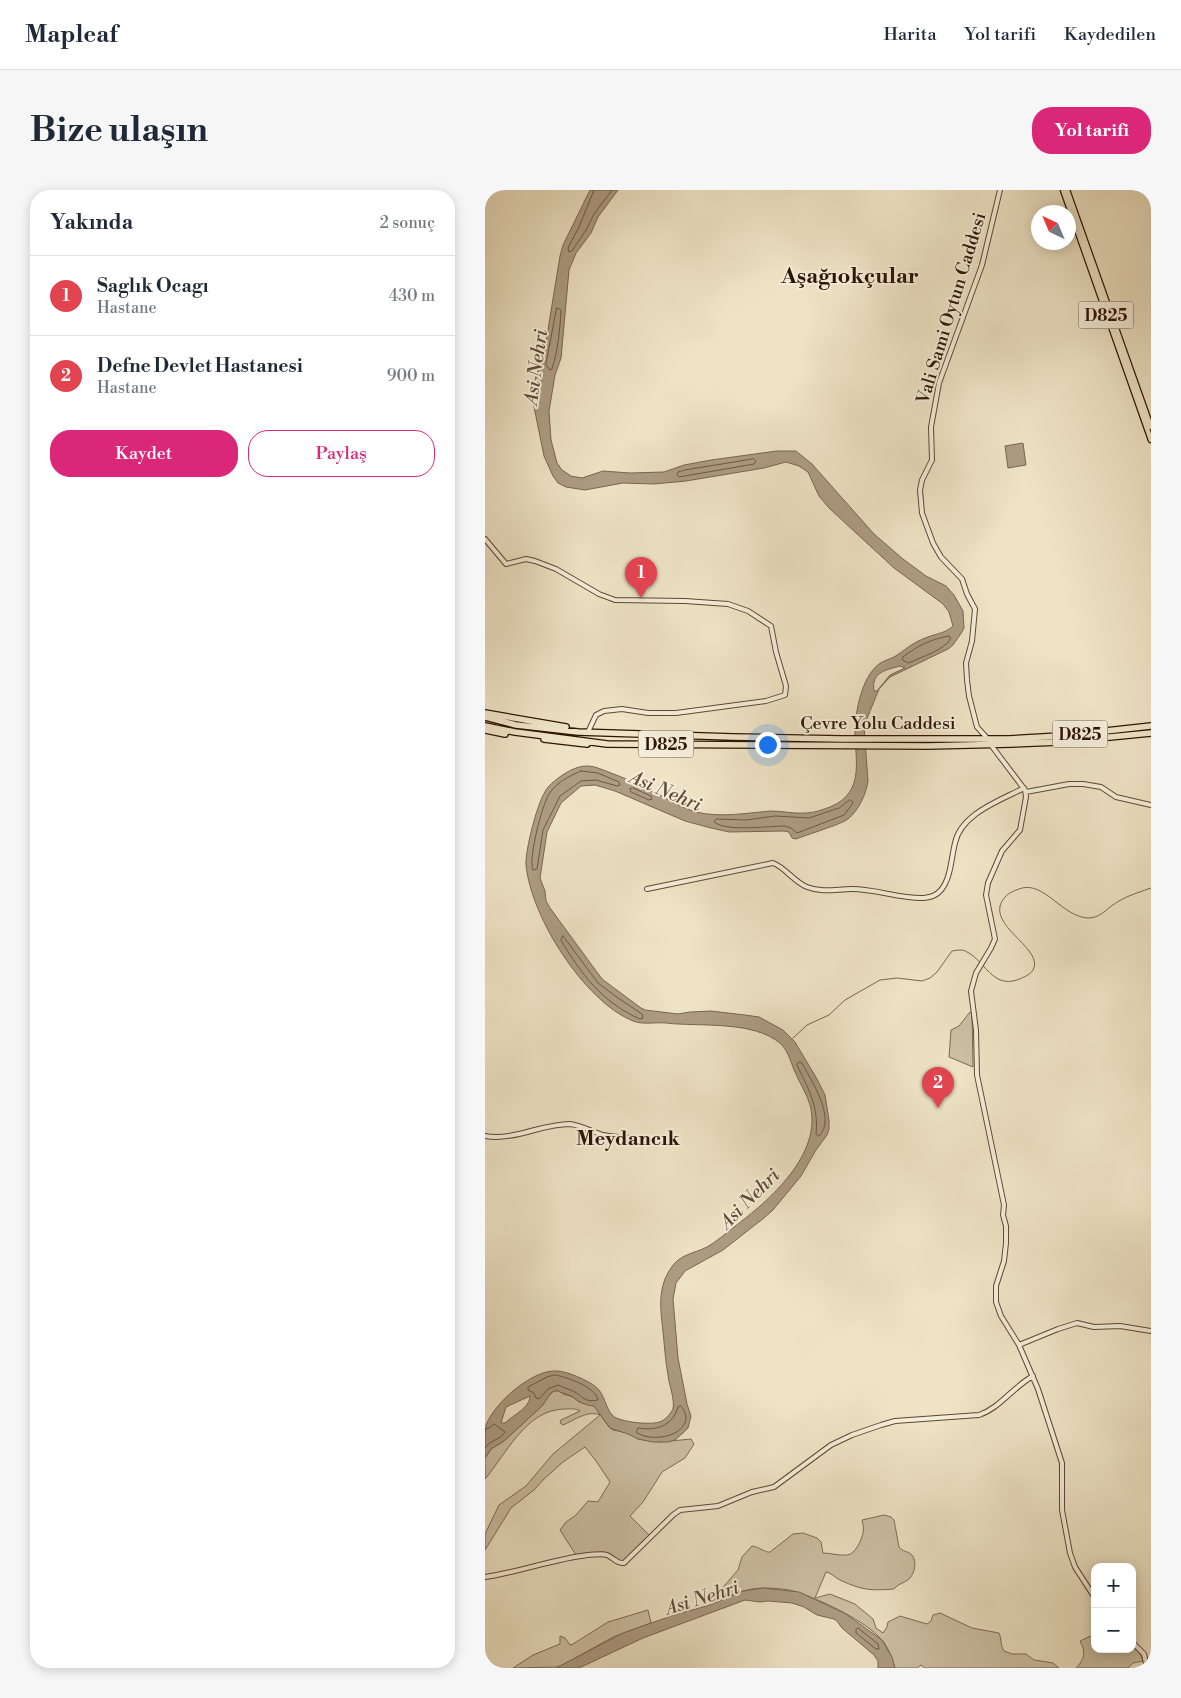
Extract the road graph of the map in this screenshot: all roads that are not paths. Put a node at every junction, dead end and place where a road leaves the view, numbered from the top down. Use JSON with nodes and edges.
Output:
{"nodes":[{"id":1,"x":1000,"y":190,"type":"edge"},
{"id":2,"x":1063,"y":190,"type":"edge"},
{"id":3,"x":1067,"y":190,"type":"edge"},
{"id":4,"x":1151,"y":426,"type":"edge"},
{"id":5,"x":1151,"y":440,"type":"edge"},
{"id":6,"x":485,"y":540,"type":"edge"},
{"id":7,"x":485,"y":713,"type":"edge"},
{"id":8,"x":485,"y":717,"type":"edge"},
{"id":9,"x":485,"y":726,"type":"edge"},
{"id":10,"x":1151,"y":726,"type":"edge"},
{"id":11,"x":485,"y":730,"type":"edge"},
{"id":12,"x":588,"y":732,"type":"junction"},
{"id":13,"x":1151,"y":733,"type":"edge"},
{"id":14,"x":849,"y":741,"type":"junction"},
{"id":15,"x":990,"y":742,"type":"junction"},
{"id":16,"x":607,"y":744,"type":"junction"},
{"id":17,"x":1007,"y":744,"type":"junction"},
{"id":18,"x":1000,"y":757,"type":"junction"},
{"id":19,"x":1025,"y":790,"type":"junction"},
{"id":20,"x":1151,"y":805,"type":"edge"},
{"id":21,"x":647,"y":889,"type":"dead end"},
{"id":22,"x":485,"y":1136,"type":"edge"},
{"id":23,"x":631,"y":1138,"type":"dead end"},
{"id":24,"x":1151,"y":1331,"type":"edge"},
{"id":25,"x":1019,"y":1346,"type":"junction"},
{"id":26,"x":1033,"y":1376,"type":"junction"},
{"id":27,"x":485,"y":1577,"type":"edge"},
{"id":28,"x":1091,"y":1591,"type":"edge"},
{"id":29,"x":1136,"y":1646,"type":"edge"},
{"id":30,"x":1147,"y":1668,"type":"edge"}],
"edges":[{"from":1,"to":15,"type":"street","name":"Vali Sami Oytun Caddesi"},
{"from":2,"to":5,"type":"main road","number":"D825"},
{"from":3,"to":4,"type":"main road","number":"D825"},
{"from":6,"to":12,"type":"street"},
{"from":7,"to":12,"type":"highway"},
{"from":8,"to":12,"type":"highway","name":"Çevre Yolu Caddesi","number":"D825"},
{"from":9,"to":16,"type":"highway","name":"Çevre Yolu Caddesi","number":"D825"},
{"from":10,"to":15,"type":"highway","name":"Çevre Yolu Caddesi","number":"D825"},
{"from":11,"to":16,"type":"highway"},
{"from":12,"to":14,"type":"highway","name":"Çevre Yolu Caddesi","number":"D825"},
{"from":13,"to":17,"type":"highway","name":"Çevre Yolu Caddesi","number":"D825"},
{"from":14,"to":15,"type":"highway","name":"Çevre Yolu Caddesi","number":"D825"},
{"from":14,"to":16,"type":"highway","name":"Çevre Yolu Caddesi","number":"D825"},
{"from":15,"to":17,"type":"highway","name":"Çevre Yolu Caddesi","number":"D825"},
{"from":15,"to":18,"type":"street","name":"Vali Sami Oytun Caddesi"},
{"from":17,"to":18,"type":"street"},
{"from":18,"to":19,"type":"street","name":"Vali Sami Oytun Caddesi"},
{"from":19,"to":20,"type":"street"},
{"from":19,"to":21,"type":"street"},
{"from":19,"to":25,"type":"street"},
{"from":22,"to":23,"type":"street"},
{"from":24,"to":25,"type":"street"},
{"from":25,"to":26,"type":"street"},
{"from":26,"to":27,"type":"street"},
{"from":26,"to":28,"type":"street"},
{"from":29,"to":30,"type":"street"}]}
